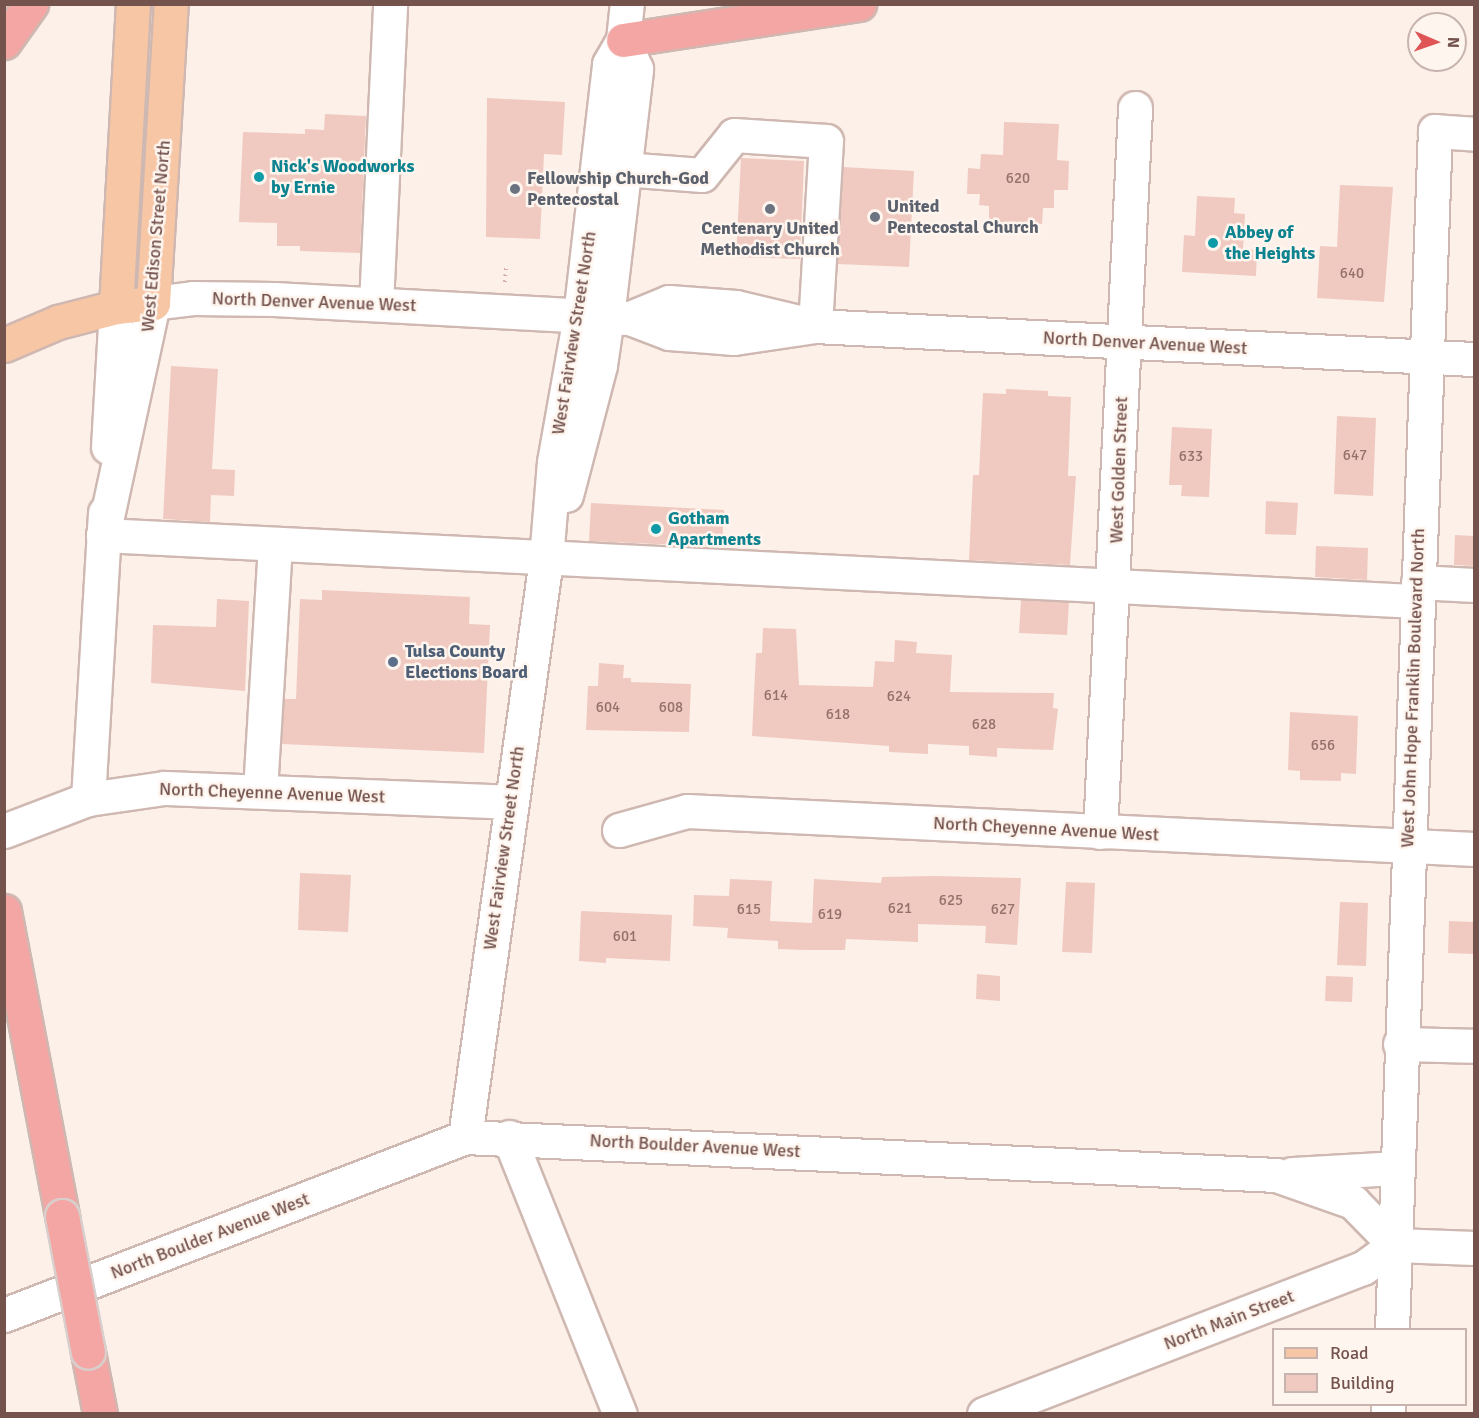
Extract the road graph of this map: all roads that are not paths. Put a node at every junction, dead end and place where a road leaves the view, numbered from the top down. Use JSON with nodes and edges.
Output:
{"nodes":[{"id":1,"x":31,"y":4,"type":"edge"},
{"id":2,"x":133,"y":4,"type":"edge"},
{"id":3,"x":171,"y":4,"type":"edge"},
{"id":4,"x":390,"y":4,"type":"edge"},
{"id":5,"x":627,"y":4,"type":"edge"},
{"id":6,"x":859,"y":4,"type":"edge"},
{"id":7,"x":623,"y":40,"type":"junction"},
{"id":8,"x":4,"y":42,"type":"edge"},
{"id":9,"x":1135,"y":108,"type":"dead end"},
{"id":10,"x":1474,"y":134,"type":"edge"},
{"id":11,"x":623,"y":169,"type":"junction"},
{"id":12,"x":153,"y":303,"type":"junction"},
{"id":13,"x":376,"y":304,"type":"junction"},
{"id":14,"x":116,"y":307,"type":"junction"},
{"id":15,"x":606,"y":317,"type":"junction"},
{"id":16,"x":815,"y":326,"type":"junction"},
{"id":17,"x":1124,"y":342,"type":"junction"},
{"id":18,"x":4,"y":345,"type":"edge"},
{"id":19,"x":1426,"y":357,"type":"junction"},
{"id":20,"x":1474,"y":359,"type":"edge"},
{"id":21,"x":103,"y":535,"type":"junction"},
{"id":22,"x":275,"y":544,"type":"junction"},
{"id":23,"x":546,"y":559,"type":"junction"},
{"id":24,"x":1474,"y":585,"type":"edge"},
{"id":25,"x":1114,"y":588,"type":"junction"},
{"id":26,"x":1417,"y":591,"type":"junction"},
{"id":27,"x":260,"y":790,"type":"junction"},
{"id":28,"x":88,"y":799,"type":"junction"},
{"id":29,"x":511,"y":802,"type":"junction"},
{"id":30,"x":619,"y":830,"type":"dead end"},
{"id":31,"x":4,"y":831,"type":"edge"},
{"id":32,"x":1100,"y":832,"type":"junction"},
{"id":33,"x":1407,"y":847,"type":"junction"},
{"id":34,"x":1474,"y":849,"type":"edge"},
{"id":35,"x":4,"y":911,"type":"edge"},
{"id":36,"x":1400,"y":1044,"type":"junction"},
{"id":37,"x":1474,"y":1046,"type":"edge"},
{"id":38,"x":465,"y":1137,"type":"junction"},
{"id":39,"x":509,"y":1137,"type":"junction"},
{"id":40,"x":1395,"y":1168,"type":"junction"},
{"id":41,"x":1276,"y":1175,"type":"junction"},
{"id":42,"x":1395,"y":1245,"type":"junction"},
{"id":43,"x":1474,"y":1248,"type":"edge"},
{"id":44,"x":4,"y":1315,"type":"edge"},
{"id":45,"x":1392,"y":1328,"type":"edge"},
{"id":46,"x":100,"y":1413,"type":"edge"},
{"id":47,"x":620,"y":1413,"type":"edge"},
{"id":48,"x":984,"y":1413,"type":"edge"}],
"edges":[{"from":1,"to":8,"type":"highway"},
{"from":2,"to":14,"type":"main road","name":"West Edison Street North"},
{"from":3,"to":12,"type":"main road","name":"West Edison Street North"},
{"from":4,"to":13,"type":"street"},
{"from":5,"to":7,"type":"street","name":"West Fairview Street North"},
{"from":6,"to":7,"type":"highway"},
{"from":7,"to":11,"type":"street","name":"West Fairview Street North"},
{"from":7,"to":15,"type":"street","name":"West Fairview Street North"},
{"from":9,"to":17,"type":"street","name":"West Golden Street"},
{"from":10,"to":19,"type":"street","name":"West John Hope Franklin Boulevard North"},
{"from":11,"to":15,"type":"street","name":"West Fairview Street North"},
{"from":11,"to":16,"type":"street"},
{"from":12,"to":13,"type":"street","name":"North Denver Avenue West"},
{"from":12,"to":14,"type":"main road","name":"North Denver Avenue West"},
{"from":12,"to":21,"type":"street","name":"West Edison Street North"},
{"from":13,"to":15,"type":"street","name":"North Denver Avenue West"},
{"from":14,"to":18,"type":"main road","name":"North Denver Avenue West"},
{"from":14,"to":21,"type":"street","name":"West Edison Street North"},
{"from":15,"to":16,"type":"street","name":"North Denver Avenue West"},
{"from":15,"to":23,"type":"street","name":"West Fairview Street North"},
{"from":16,"to":17,"type":"street","name":"North Denver Avenue West"},
{"from":17,"to":19,"type":"street","name":"North Denver Avenue West"},
{"from":17,"to":25,"type":"street","name":"West Golden Street"},
{"from":19,"to":20,"type":"street","name":"North Denver Avenue West"},
{"from":19,"to":26,"type":"street","name":"West John Hope Franklin Boulevard North"},
{"from":21,"to":22,"type":"street"},
{"from":21,"to":28,"type":"street","name":"West Edison Street North"},
{"from":22,"to":23,"type":"street"},
{"from":22,"to":27,"type":"street"},
{"from":23,"to":25,"type":"street"},
{"from":23,"to":29,"type":"street","name":"West Fairview Street North"},
{"from":24,"to":26,"type":"street"},
{"from":25,"to":26,"type":"street"},
{"from":25,"to":32,"type":"street","name":"West Golden Street"},
{"from":26,"to":33,"type":"street","name":"West John Hope Franklin Boulevard North"},
{"from":27,"to":28,"type":"street","name":"North Cheyenne Avenue West"},
{"from":27,"to":29,"type":"street","name":"North Cheyenne Avenue West"},
{"from":28,"to":31,"type":"street","name":"North Cheyenne Avenue West"},
{"from":29,"to":38,"type":"street","name":"West Fairview Street North"},
{"from":30,"to":32,"type":"street","name":"North Cheyenne Avenue West"},
{"from":32,"to":33,"type":"street","name":"North Cheyenne Avenue West"},
{"from":33,"to":34,"type":"street","name":"North Cheyenne Avenue West"},
{"from":33,"to":36,"type":"street","name":"West John Hope Franklin Boulevard North"},
{"from":35,"to":46,"type":"highway","bridge":true},
{"from":36,"to":37,"type":"street"},
{"from":36,"to":40,"type":"street","name":"West John Hope Franklin Boulevard North"},
{"from":38,"to":39,"type":"street","name":"North Boulder Avenue West"},
{"from":38,"to":44,"type":"street","name":"North Boulder Avenue West"},
{"from":39,"to":41,"type":"street","name":"North Boulder Avenue West"},
{"from":39,"to":47,"type":"street"},
{"from":40,"to":41,"type":"street"},
{"from":40,"to":42,"type":"street","name":"West John Hope Franklin Boulevard North"},
{"from":41,"to":42,"type":"street","name":"North Boulder Avenue West"},
{"from":42,"to":43,"type":"street"},
{"from":42,"to":45,"type":"street","name":"West John Hope Franklin Boulevard North"},
{"from":42,"to":48,"type":"street","name":"North Main Street"}]}
